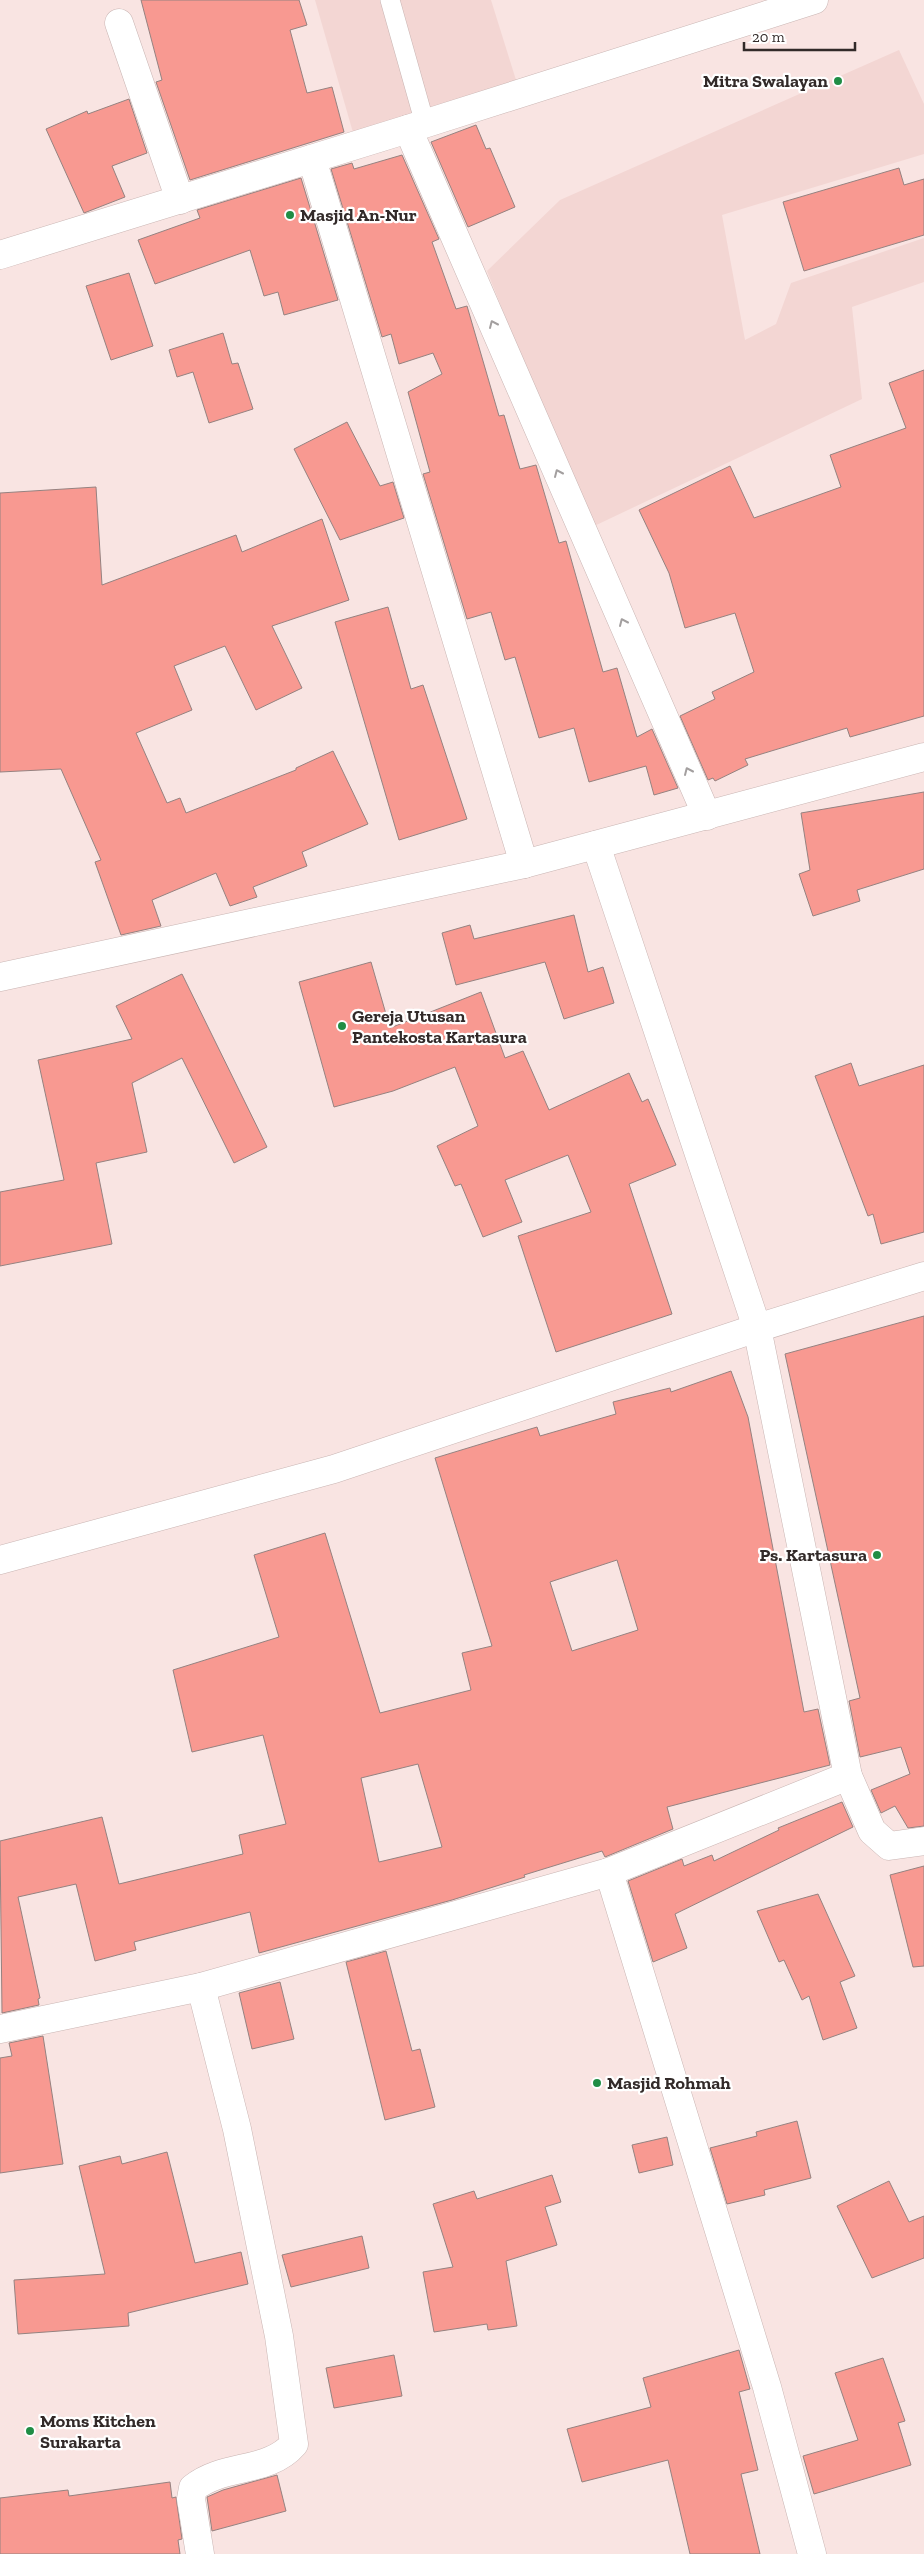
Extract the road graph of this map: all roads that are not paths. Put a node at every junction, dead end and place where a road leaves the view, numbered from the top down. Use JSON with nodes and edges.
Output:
{"nodes":[{"id":1,"x":390,"y":0,"type":"edge"},
{"id":2,"x":814,"y":0,"type":"edge"},
{"id":3,"x":119,"y":23,"type":"dead end"},
{"id":4,"x":416,"y":127,"type":"junction"},
{"id":5,"x":312,"y":159,"type":"junction"},
{"id":6,"x":180,"y":200,"type":"junction"},
{"id":7,"x":0,"y":255,"type":"edge"},
{"id":8,"x":924,"y":757,"type":"edge"},
{"id":9,"x":707,"y":816,"type":"junction"},
{"id":10,"x":596,"y":846,"type":"junction"},
{"id":11,"x":524,"y":864,"type":"junction"},
{"id":12,"x":0,"y":976,"type":"edge"},
{"id":13,"x":924,"y":1276,"type":"edge"},
{"id":14,"x":757,"y":1328,"type":"junction"},
{"id":15,"x":0,"y":1560,"type":"edge"},
{"id":16,"x":848,"y":1776,"type":"junction"},
{"id":17,"x":924,"y":1841,"type":"edge"},
{"id":18,"x":609,"y":1872,"type":"junction"},
{"id":19,"x":201,"y":1987,"type":"junction"},
{"id":20,"x":0,"y":2029,"type":"edge"},
{"id":21,"x":200,"y":2554,"type":"edge"},
{"id":22,"x":812,"y":2554,"type":"edge"}],
"edges":[{"from":1,"to":4,"type":"lane"},
{"from":2,"to":4,"type":"street"},
{"from":3,"to":6,"type":"street"},
{"from":4,"to":5,"type":"street"},
{"from":9,"to":4,"type":"street","one_way":true},
{"from":5,"to":6,"type":"street"},
{"from":5,"to":11,"type":"street"},
{"from":6,"to":7,"type":"street"},
{"from":8,"to":9,"type":"street"},
{"from":9,"to":10,"type":"street"},
{"from":10,"to":11,"type":"street"},
{"from":10,"to":14,"type":"street"},
{"from":11,"to":12,"type":"street"},
{"from":13,"to":14,"type":"street"},
{"from":14,"to":15,"type":"street"},
{"from":14,"to":16,"type":"street"},
{"from":16,"to":17,"type":"street"},
{"from":16,"to":18,"type":"street"},
{"from":18,"to":19,"type":"street"},
{"from":18,"to":22,"type":"street"},
{"from":19,"to":20,"type":"street"},
{"from":19,"to":21,"type":"street"}]}
